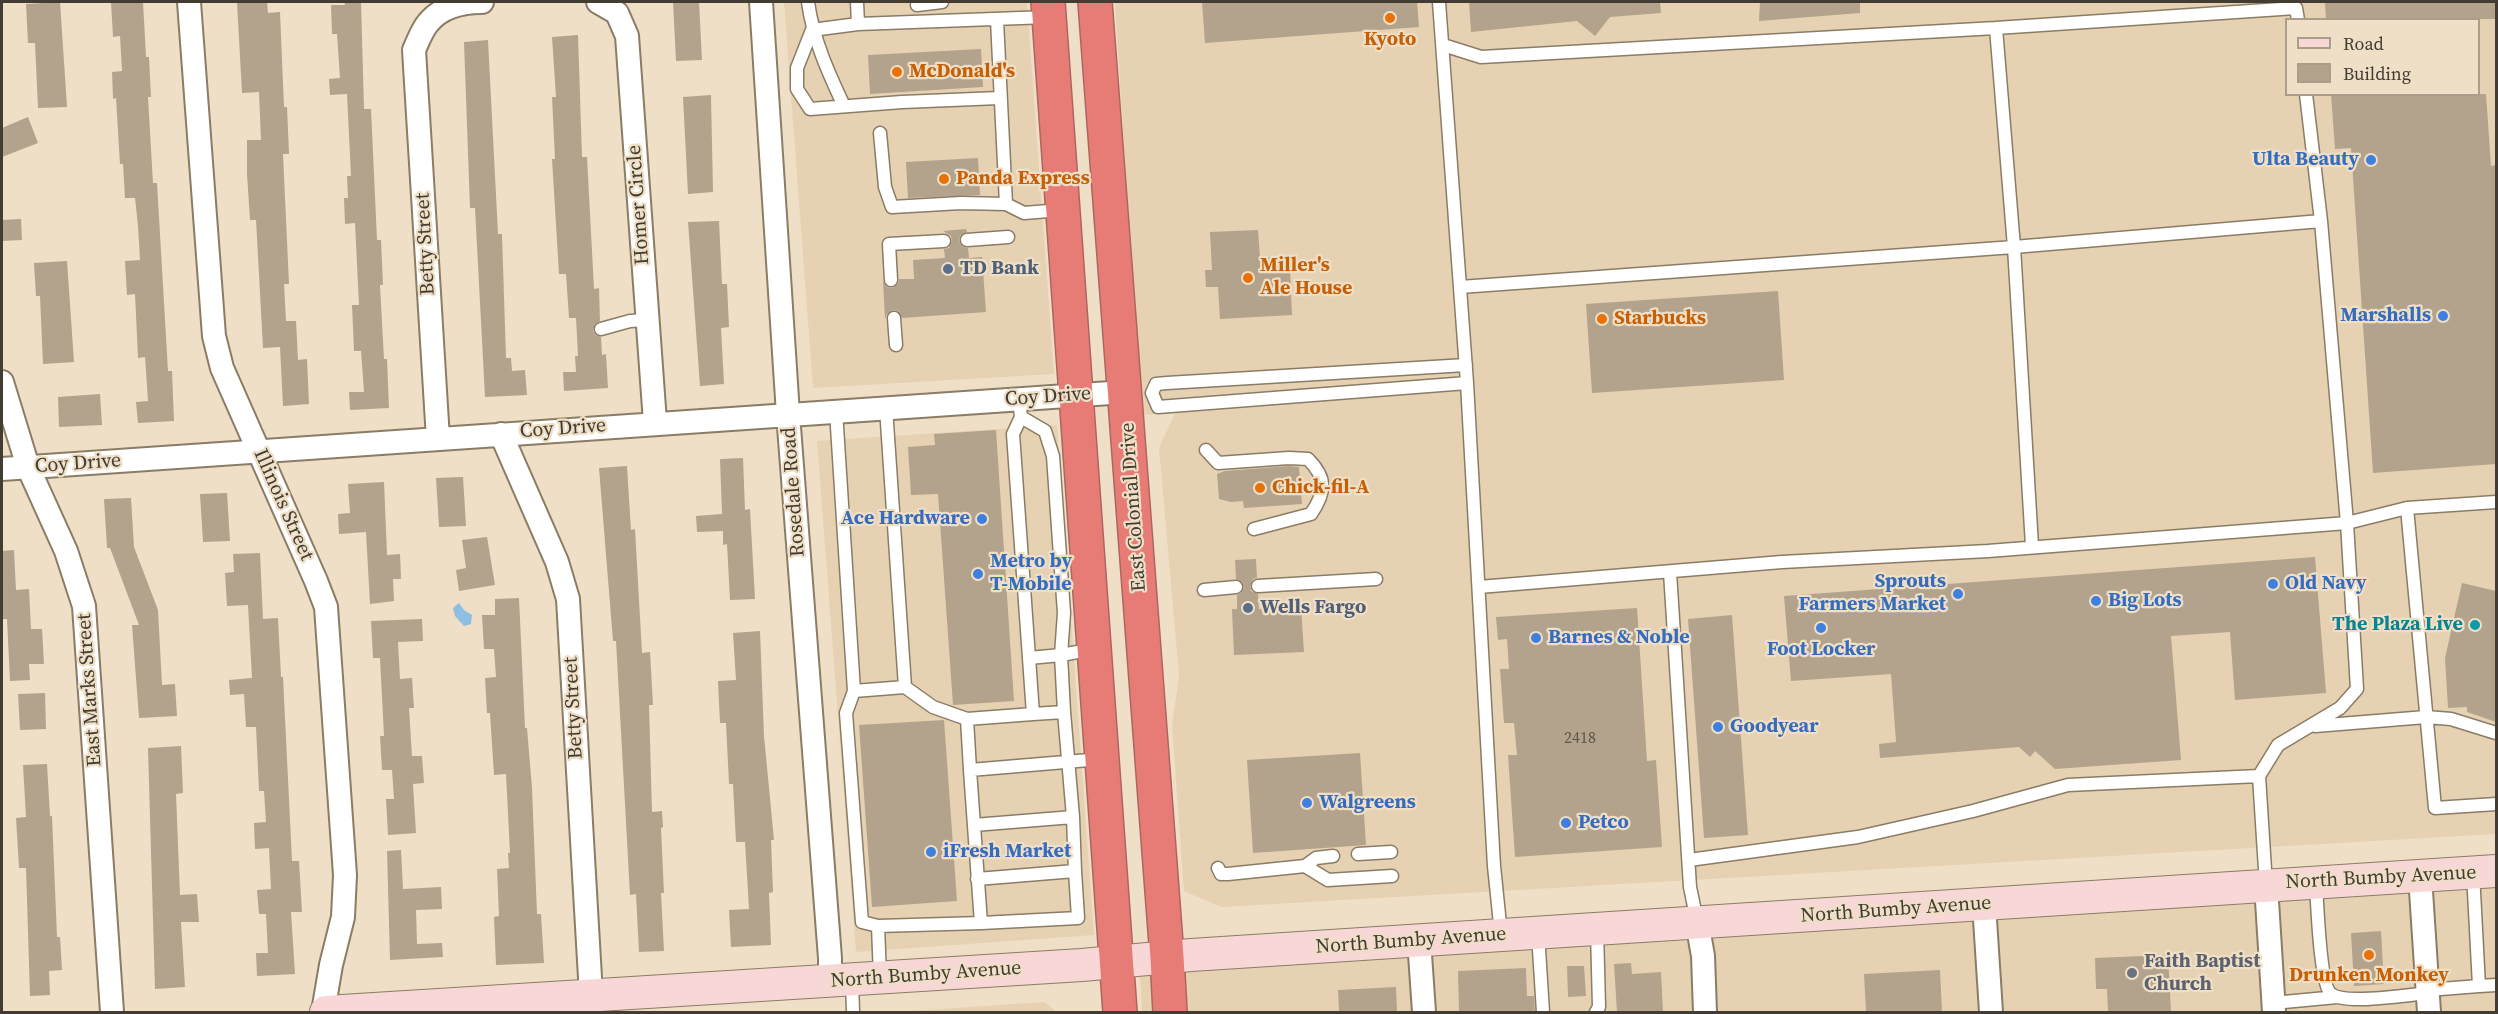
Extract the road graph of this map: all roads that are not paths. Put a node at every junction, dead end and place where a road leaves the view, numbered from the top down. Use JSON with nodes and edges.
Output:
{"nodes":[{"id":1,"x":189,"y":2,"type":"edge"},
{"id":2,"x":482,"y":2,"type":"edge"},
{"id":3,"x":598,"y":2,"type":"edge"},
{"id":4,"x":761,"y":2,"type":"edge"},
{"id":5,"x":808,"y":2,"type":"edge"},
{"id":6,"x":857,"y":2,"type":"edge"},
{"id":7,"x":942,"y":2,"type":"edge"},
{"id":8,"x":1095,"y":2,"type":"edge"},
{"id":9,"x":1439,"y":2,"type":"edge"},
{"id":10,"x":917,"y":3,"type":"edge"},
{"id":11,"x":1048,"y":9,"type":"edge"},
{"id":12,"x":2296,"y":10,"type":"edge"},
{"id":13,"x":997,"y":20,"type":"junction"},
{"id":14,"x":917,"y":23,"type":"junction"},
{"id":15,"x":858,"y":24,"type":"junction"},
{"id":16,"x":1996,"y":28,"type":"junction"},
{"id":17,"x":812,"y":30,"type":"junction"},
{"id":18,"x":1443,"y":45,"type":"junction"},
{"id":19,"x":2306,"y":96,"type":"edge"},
{"id":20,"x":999,"y":98,"type":"junction"},
{"id":21,"x":844,"y":106,"type":"junction"},
{"id":22,"x":880,"y":133,"type":"dead end"},
{"id":23,"x":1006,"y":204,"type":"junction"},
{"id":24,"x":1062,"y":210,"type":"junction"},
{"id":25,"x":2321,"y":221,"type":"junction"},
{"id":26,"x":1008,"y":237,"type":"dead end"},
{"id":27,"x":967,"y":240,"type":"dead end"},
{"id":28,"x":944,"y":241,"type":"dead end"},
{"id":29,"x":2014,"y":247,"type":"junction"},
{"id":30,"x":891,"y":280,"type":"dead end"},
{"id":31,"x":1460,"y":287,"type":"junction"},
{"id":32,"x":894,"y":318,"type":"dead end"},
{"id":33,"x":648,"y":320,"type":"junction"},
{"id":34,"x":601,"y":328,"type":"dead end"},
{"id":35,"x":896,"y":345,"type":"dead end"},
{"id":36,"x":1466,"y":365,"type":"junction"},
{"id":37,"x":2,"y":382,"type":"edge"},
{"id":38,"x":1467,"y":383,"type":"junction"},
{"id":39,"x":1139,"y":393,"type":"junction"},
{"id":40,"x":1076,"y":396,"type":"junction"},
{"id":41,"x":886,"y":408,"type":"junction"},
{"id":42,"x":1020,"y":408,"type":"junction"},
{"id":43,"x":836,"y":411,"type":"junction"},
{"id":44,"x":788,"y":414,"type":"junction"},
{"id":45,"x":655,"y":422,"type":"junction"},
{"id":46,"x":501,"y":434,"type":"junction"},
{"id":47,"x":438,"y":439,"type":"junction"},
{"id":48,"x":1206,"y":450,"type":"dead end"},
{"id":49,"x":261,"y":452,"type":"junction"},
{"id":50,"x":28,"y":467,"type":"junction"},
{"id":51,"x":2,"y":469,"type":"edge"},
{"id":52,"x":2496,"y":502,"type":"edge"},
{"id":53,"x":2406,"y":508,"type":"junction"},
{"id":54,"x":2347,"y":523,"type":"junction"},
{"id":55,"x":1254,"y":529,"type":"dead end"},
{"id":56,"x":2032,"y":546,"type":"junction"},
{"id":57,"x":1670,"y":572,"type":"junction"},
{"id":58,"x":1376,"y":579,"type":"dead end"},
{"id":59,"x":1258,"y":586,"type":"dead end"},
{"id":60,"x":1236,"y":587,"type":"dead end"},
{"id":61,"x":1479,"y":588,"type":"junction"},
{"id":62,"x":1204,"y":590,"type":"dead end"},
{"id":63,"x":1094,"y":649,"type":"junction"},
{"id":64,"x":1061,"y":655,"type":"junction"},
{"id":65,"x":1029,"y":658,"type":"junction"},
{"id":66,"x":905,"y":687,"type":"junction"},
{"id":67,"x":854,"y":691,"type":"junction"},
{"id":68,"x":1064,"y":712,"type":"junction"},
{"id":69,"x":1033,"y":714,"type":"junction"},
{"id":70,"x":2426,"y":717,"type":"junction"},
{"id":71,"x":967,"y":719,"type":"junction"},
{"id":72,"x":2310,"y":726,"type":"junction"},
{"id":73,"x":2496,"y":733,"type":"edge"},
{"id":74,"x":1102,"y":759,"type":"junction"},
{"id":75,"x":1068,"y":762,"type":"junction"},
{"id":76,"x":970,"y":770,"type":"junction"},
{"id":77,"x":2259,"y":776,"type":"junction"},
{"id":78,"x":2496,"y":804,"type":"edge"},
{"id":79,"x":1072,"y":817,"type":"junction"},
{"id":80,"x":974,"y":825,"type":"junction"},
{"id":81,"x":1391,"y":856,"type":"dead end"},
{"id":82,"x":1358,"y":858,"type":"dead end"},
{"id":83,"x":1334,"y":860,"type":"dead end"},
{"id":84,"x":1689,"y":860,"type":"junction"},
{"id":85,"x":1305,"y":866,"type":"junction"},
{"id":86,"x":1218,"y":868,"type":"dead end"},
{"id":87,"x":1075,"y":871,"type":"junction"},
{"id":88,"x":2485,"y":871,"type":"edge"},
{"id":89,"x":1392,"y":876,"type":"dead end"},
{"id":90,"x":2421,"y":876,"type":"junction"},
{"id":91,"x":977,"y":879,"type":"junction"},
{"id":92,"x":2316,"y":882,"type":"junction"},
{"id":93,"x":2266,"y":885,"type":"junction"},
{"id":94,"x":1984,"y":904,"type":"junction"},
{"id":95,"x":1697,"y":922,"type":"junction"},
{"id":96,"x":981,"y":923,"type":"junction"},
{"id":97,"x":878,"y":926,"type":"junction"},
{"id":98,"x":1597,"y":929,"type":"junction"},
{"id":99,"x":1538,"y":933,"type":"junction"},
{"id":100,"x":1501,"y":935,"type":"junction"},
{"id":101,"x":1419,"y":940,"type":"junction"},
{"id":102,"x":1167,"y":957,"type":"junction"},
{"id":103,"x":1116,"y":962,"type":"junction"},
{"id":104,"x":854,"y":980,"type":"junction"},
{"id":105,"x":2496,"y":985,"type":"edge"},
{"id":106,"x":2479,"y":986,"type":"junction"},
{"id":107,"x":591,"y":995,"type":"junction"},
{"id":108,"x":2337,"y":997,"type":"junction"},
{"id":109,"x":2428,"y":998,"type":"edge"},
{"id":110,"x":2273,"y":1008,"type":"edge"},
{"id":111,"x":112,"y":1012,"type":"edge"},
{"id":112,"x":324,"y":1012,"type":"edge"},
{"id":113,"x":853,"y":1012,"type":"edge"},
{"id":114,"x":1120,"y":1012,"type":"edge"},
{"id":115,"x":1170,"y":1012,"type":"edge"},
{"id":116,"x":1424,"y":1012,"type":"edge"},
{"id":117,"x":1542,"y":1012,"type":"edge"},
{"id":118,"x":1596,"y":1012,"type":"edge"},
{"id":119,"x":1706,"y":1012,"type":"edge"},
{"id":120,"x":1991,"y":1012,"type":"edge"}],
"edges":[{"from":1,"to":49,"type":"street","name":"Illinois Street"},
{"from":2,"to":47,"type":"street","name":"Betty Street"},
{"from":3,"to":33,"type":"street","name":"Homer Circle"},
{"from":4,"to":44,"type":"street","name":"Rosedale Road"},
{"from":5,"to":17,"type":"lane"},
{"from":6,"to":15,"type":"lane"},
{"from":7,"to":10,"type":"lane"},
{"from":8,"to":39,"type":"highway","name":"East Colonial Drive"},
{"from":9,"to":18,"type":"lane"},
{"from":10,"to":14,"type":"lane"},
{"from":11,"to":13,"type":"lane"},
{"from":11,"to":24,"type":"highway"},
{"from":12,"to":16,"type":"lane"},
{"from":13,"to":14,"type":"lane"},
{"from":13,"to":20,"type":"lane"},
{"from":14,"to":15,"type":"lane"},
{"from":15,"to":17,"type":"lane"},
{"from":16,"to":18,"type":"lane"},
{"from":16,"to":29,"type":"lane"},
{"from":17,"to":21,"type":"lane"},
{"from":17,"to":21,"type":"lane"},
{"from":18,"to":31,"type":"lane"},
{"from":19,"to":25,"type":"lane"},
{"from":20,"to":21,"type":"lane"},
{"from":20,"to":23,"type":"lane"},
{"from":22,"to":23,"type":"lane"},
{"from":23,"to":24,"type":"lane"},
{"from":24,"to":40,"type":"highway"},
{"from":25,"to":29,"type":"lane"},
{"from":25,"to":54,"type":"lane"},
{"from":26,"to":27,"type":"lane"},
{"from":28,"to":30,"type":"lane"},
{"from":29,"to":31,"type":"lane"},
{"from":29,"to":56,"type":"lane"},
{"from":31,"to":36,"type":"lane"},
{"from":32,"to":35,"type":"lane"},
{"from":33,"to":34,"type":"lane"},
{"from":33,"to":45,"type":"street","name":"Homer Circle"},
{"from":36,"to":38,"type":"lane"},
{"from":36,"to":39,"type":"lane"},
{"from":37,"to":50,"type":"street","name":"East Marks Street"},
{"from":38,"to":39,"type":"lane"},
{"from":38,"to":61,"type":"lane"},
{"from":39,"to":40,"type":"street","name":"Coy Drive"},
{"from":39,"to":102,"type":"highway","name":"East Colonial Drive"},
{"from":40,"to":42,"type":"street","name":"Coy Drive"},
{"from":40,"to":63,"type":"highway"},
{"from":41,"to":42,"type":"street","name":"Coy Drive"},
{"from":41,"to":43,"type":"street","name":"Coy Drive"},
{"from":41,"to":66,"type":"lane"},
{"from":42,"to":64,"type":"lane"},
{"from":42,"to":65,"type":"lane"},
{"from":43,"to":44,"type":"street","name":"Coy Drive"},
{"from":43,"to":67,"type":"lane"},
{"from":44,"to":45,"type":"street","name":"Coy Drive"},
{"from":44,"to":104,"type":"street","name":"Rosedale Road"},
{"from":45,"to":46,"type":"street","name":"Coy Drive"},
{"from":46,"to":47,"type":"street","name":"Coy Drive"},
{"from":46,"to":107,"type":"street","name":"Betty Street"},
{"from":47,"to":49,"type":"street","name":"Coy Drive"},
{"from":48,"to":55,"type":"lane"},
{"from":49,"to":50,"type":"street","name":"Coy Drive"},
{"from":49,"to":112,"type":"street","name":"Illinois Street"},
{"from":50,"to":51,"type":"street","name":"Coy Drive"},
{"from":50,"to":111,"type":"street","name":"East Marks Street"},
{"from":52,"to":53,"type":"lane"},
{"from":53,"to":54,"type":"lane"},
{"from":53,"to":70,"type":"lane"},
{"from":54,"to":56,"type":"lane"},
{"from":54,"to":72,"type":"lane"},
{"from":56,"to":57,"type":"lane"},
{"from":57,"to":61,"type":"lane"},
{"from":57,"to":84,"type":"lane"},
{"from":58,"to":59,"type":"lane"},
{"from":60,"to":62,"type":"lane"},
{"from":61,"to":100,"type":"lane"},
{"from":63,"to":64,"type":"lane"},
{"from":63,"to":74,"type":"highway"},
{"from":64,"to":65,"type":"lane"},
{"from":64,"to":68,"type":"lane"},
{"from":65,"to":69,"type":"lane"},
{"from":66,"to":67,"type":"lane"},
{"from":66,"to":71,"type":"lane"},
{"from":67,"to":97,"type":"lane"},
{"from":68,"to":69,"type":"lane"},
{"from":68,"to":75,"type":"lane"},
{"from":69,"to":71,"type":"lane"},
{"from":70,"to":72,"type":"lane"},
{"from":70,"to":73,"type":"lane"},
{"from":70,"to":78,"type":"lane"},
{"from":71,"to":76,"type":"lane"},
{"from":72,"to":77,"type":"lane"},
{"from":74,"to":75,"type":"lane"},
{"from":74,"to":103,"type":"highway"},
{"from":75,"to":76,"type":"lane"},
{"from":75,"to":79,"type":"lane"},
{"from":76,"to":80,"type":"lane"},
{"from":77,"to":84,"type":"lane"},
{"from":77,"to":93,"type":"lane"},
{"from":79,"to":80,"type":"lane"},
{"from":79,"to":87,"type":"lane"},
{"from":80,"to":91,"type":"lane"},
{"from":81,"to":82,"type":"lane"},
{"from":83,"to":85,"type":"lane"},
{"from":84,"to":95,"type":"lane"},
{"from":85,"to":86,"type":"lane"},
{"from":85,"to":89,"type":"lane"},
{"from":87,"to":91,"type":"lane"},
{"from":87,"to":96,"type":"lane"},
{"from":88,"to":90,"type":"street","name":"North Bumby Avenue"},
{"from":88,"to":106,"type":"lane"},
{"from":90,"to":92,"type":"street","name":"North Bumby Avenue"},
{"from":90,"to":109,"type":"street"},
{"from":91,"to":96,"type":"lane"},
{"from":92,"to":93,"type":"street","name":"North Bumby Avenue"},
{"from":92,"to":108,"type":"lane"},
{"from":93,"to":94,"type":"street","name":"North Bumby Avenue"},
{"from":93,"to":110,"type":"street"},
{"from":94,"to":95,"type":"street","name":"North Bumby Avenue"},
{"from":94,"to":120,"type":"street"},
{"from":95,"to":98,"type":"street","name":"North Bumby Avenue"},
{"from":95,"to":119,"type":"street"},
{"from":96,"to":97,"type":"lane"},
{"from":97,"to":104,"type":"lane"},
{"from":98,"to":99,"type":"street","name":"North Bumby Avenue"},
{"from":98,"to":118,"type":"lane"},
{"from":99,"to":100,"type":"street","name":"North Bumby Avenue"},
{"from":99,"to":117,"type":"lane"},
{"from":100,"to":101,"type":"street","name":"North Bumby Avenue"},
{"from":101,"to":102,"type":"street","name":"North Bumby Avenue"},
{"from":101,"to":116,"type":"street"},
{"from":102,"to":103,"type":"street","name":"North Bumby Avenue"},
{"from":102,"to":115,"type":"highway","name":"East Colonial Drive"},
{"from":103,"to":104,"type":"street","name":"North Bumby Avenue"},
{"from":103,"to":114,"type":"highway"},
{"from":104,"to":107,"type":"street","name":"North Bumby Avenue"},
{"from":104,"to":113,"type":"lane"},
{"from":105,"to":106,"type":"lane"},
{"from":106,"to":109,"type":"lane"},
{"from":107,"to":112,"type":"street","name":"North Bumby Avenue"},
{"from":108,"to":109,"type":"lane"},
{"from":108,"to":110,"type":"lane"}]}
